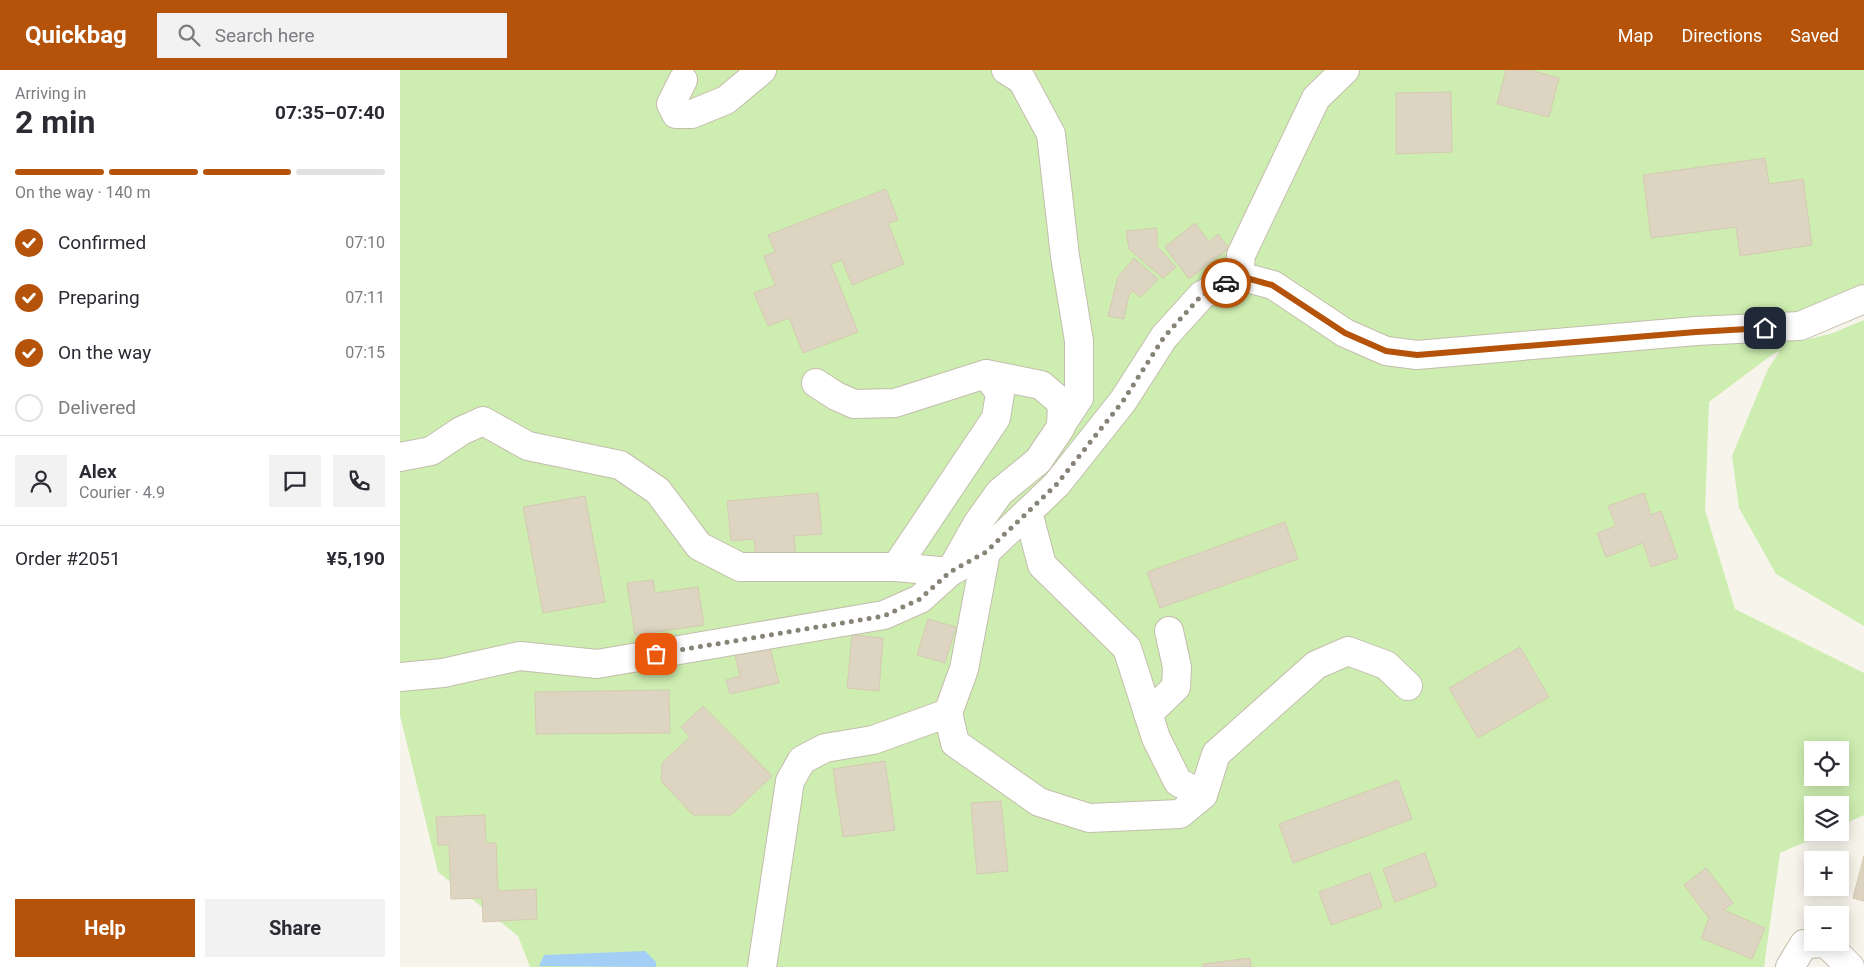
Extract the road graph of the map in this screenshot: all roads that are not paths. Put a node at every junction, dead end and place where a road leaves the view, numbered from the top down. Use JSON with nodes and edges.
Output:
{"nodes":[{"id":1,"x":762,"y":70,"type":"edge"},
{"id":2,"x":1006,"y":70,"type":"edge"},
{"id":3,"x":1345,"y":70,"type":"edge"},
{"id":4,"x":683,"y":80,"type":"dead end"},
{"id":5,"x":1239,"y":276,"type":"junction"},
{"id":6,"x":1864,"y":298,"type":"edge"},
{"id":7,"x":986,"y":374,"type":"junction"},
{"id":8,"x":816,"y":383,"type":"dead end"},
{"id":9,"x":1061,"y":427,"type":"junction"},
{"id":10,"x":400,"y":457,"type":"edge"},
{"id":11,"x":1028,"y":512,"type":"junction"},
{"id":12,"x":986,"y":552,"type":"junction"},
{"id":13,"x":896,"y":567,"type":"junction"},
{"id":14,"x":950,"y":572,"type":"junction"},
{"id":15,"x":1169,"y":631,"type":"dead end"},
{"id":16,"x":400,"y":677,"type":"edge"},
{"id":17,"x":1408,"y":686,"type":"dead end"},
{"id":18,"x":948,"y":713,"type":"junction"},
{"id":19,"x":1148,"y":714,"type":"junction"},
{"id":20,"x":1203,"y":796,"type":"junction"},
{"id":21,"x":762,"y":967,"type":"edge"},
{"id":22,"x":1790,"y":967,"type":"edge"},
{"id":23,"x":1850,"y":967,"type":"edge"}],
"edges":[{"from":1,"to":4,"type":"street"},
{"from":2,"to":9,"type":"street"},
{"from":3,"to":5,"type":"street"},
{"from":5,"to":6,"type":"street"},
{"from":5,"to":11,"type":"street"},
{"from":7,"to":8,"type":"street"},
{"from":7,"to":9,"type":"street"},
{"from":7,"to":13,"type":"street"},
{"from":9,"to":14,"type":"street"},
{"from":10,"to":13,"type":"street"},
{"from":11,"to":12,"type":"street"},
{"from":11,"to":19,"type":"street"},
{"from":12,"to":14,"type":"street"},
{"from":12,"to":18,"type":"street"},
{"from":13,"to":14,"type":"street"},
{"from":14,"to":16,"type":"street"},
{"from":15,"to":19,"type":"street"},
{"from":17,"to":20,"type":"street"},
{"from":18,"to":20,"type":"street"},
{"from":18,"to":21,"type":"street"},
{"from":19,"to":20,"type":"street"},
{"from":22,"to":23,"type":"street"}]}
